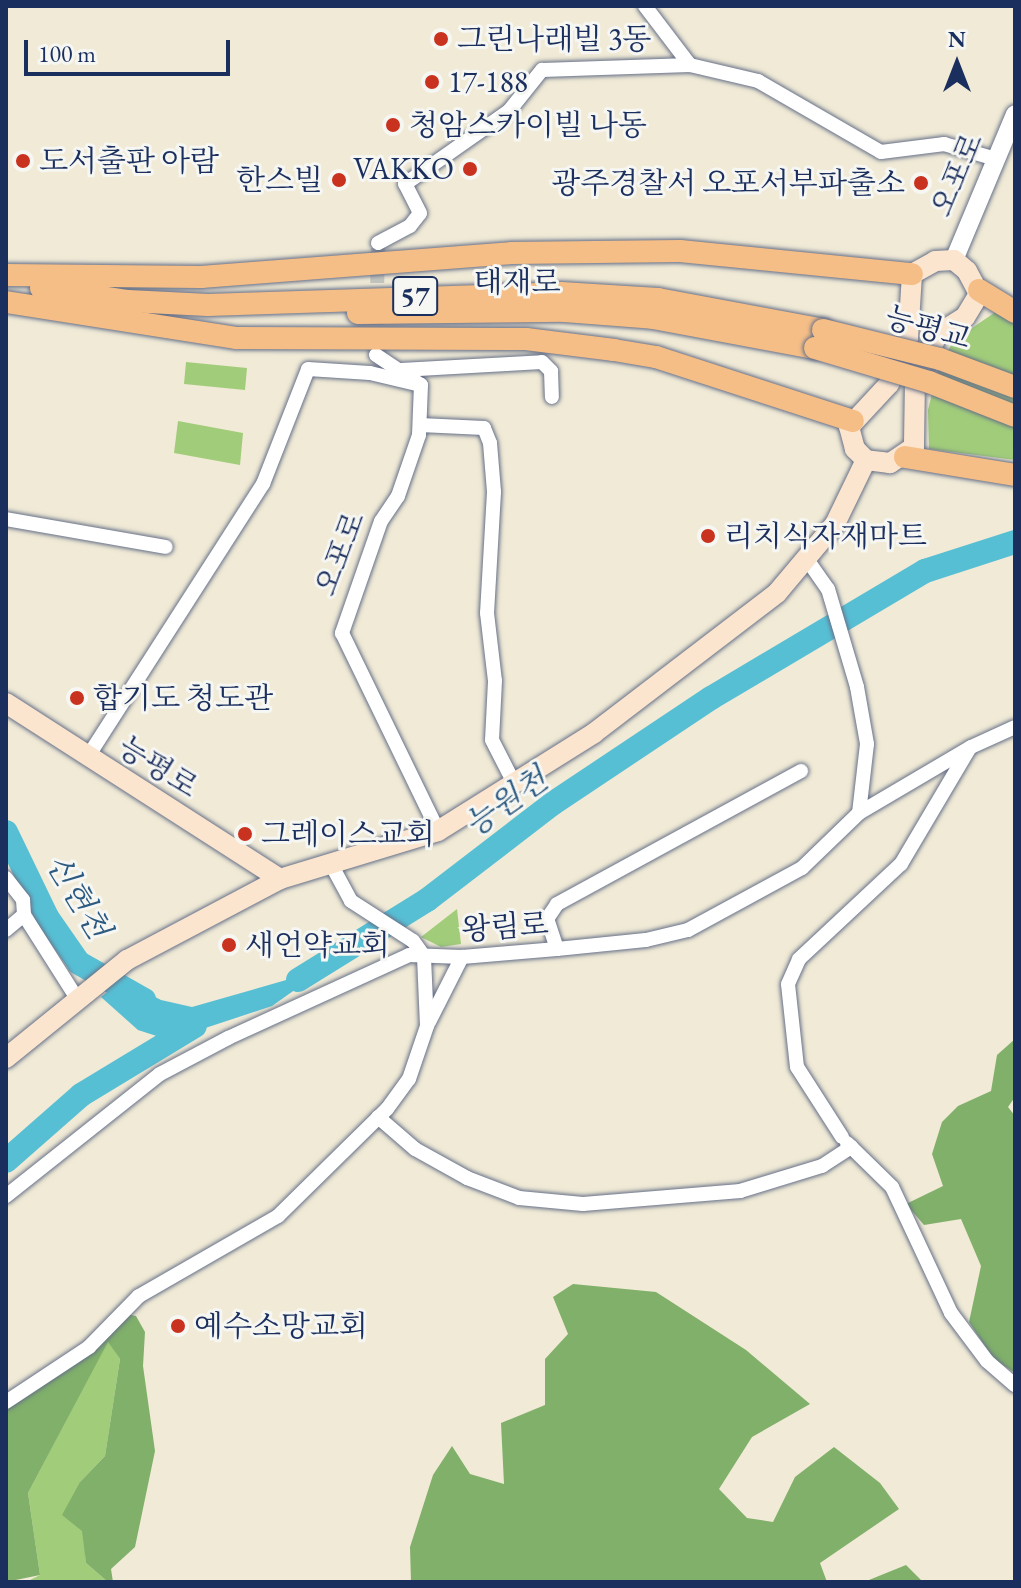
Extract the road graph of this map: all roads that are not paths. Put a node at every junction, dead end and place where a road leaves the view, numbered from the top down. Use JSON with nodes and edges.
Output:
{"nodes":[{"id":1,"x":645,"y":6,"type":"edge"},
{"id":2,"x":690,"y":65,"type":"junction"},
{"id":3,"x":1015,"y":114,"type":"edge"},
{"id":4,"x":996,"y":159,"type":"junction"},
{"id":5,"x":378,"y":243,"type":"dead end"},
{"id":6,"x":954,"y":260,"type":"junction"},
{"id":7,"x":912,"y":274,"type":"junction"},
{"id":8,"x":6,"y":277,"type":"edge"},
{"id":9,"x":979,"y":290,"type":"junction"},
{"id":10,"x":6,"y":295,"type":"edge"},
{"id":11,"x":6,"y":302,"type":"edge"},
{"id":12,"x":1015,"y":312,"type":"edge"},
{"id":13,"x":819,"y":339,"type":"junction"},
{"id":14,"x":376,"y":355,"type":"dead end"},
{"id":15,"x":401,"y":370,"type":"junction"},
{"id":16,"x":421,"y":385,"type":"junction"},
{"id":17,"x":1015,"y":387,"type":"edge"},
{"id":18,"x":552,"y":397,"type":"dead end"},
{"id":19,"x":1015,"y":416,"type":"edge"},
{"id":20,"x":853,"y":421,"type":"junction"},
{"id":21,"x":420,"y":425,"type":"junction"},
{"id":22,"x":905,"y":457,"type":"junction"},
{"id":23,"x":866,"y":460,"type":"junction"},
{"id":24,"x":1015,"y":475,"type":"edge"},
{"id":25,"x":6,"y":519,"type":"edge"},
{"id":26,"x":166,"y":547,"type":"dead end"},
{"id":27,"x":806,"y":558,"type":"junction"},
{"id":28,"x":6,"y":703,"type":"edge"},
{"id":29,"x":1015,"y":727,"type":"edge"},
{"id":30,"x":971,"y":747,"type":"junction"},
{"id":31,"x":87,"y":758,"type":"junction"},
{"id":32,"x":801,"y":771,"type":"dead end"},
{"id":33,"x":514,"y":783,"type":"junction"},
{"id":34,"x":859,"y":813,"type":"junction"},
{"id":35,"x":438,"y":831,"type":"junction"},
{"id":36,"x":331,"y":864,"type":"junction"},
{"id":37,"x":6,"y":878,"type":"edge"},
{"id":38,"x":280,"y":879,"type":"junction"},
{"id":39,"x":24,"y":915,"type":"junction"},
{"id":40,"x":6,"y":930,"type":"edge"},
{"id":41,"x":557,"y":949,"type":"junction"},
{"id":42,"x":424,"y":956,"type":"junction"},
{"id":43,"x":462,"y":957,"type":"junction"},
{"id":44,"x":78,"y":1000,"type":"junction"},
{"id":45,"x":427,"y":1026,"type":"junction"},
{"id":46,"x":6,"y":1058,"type":"edge"},
{"id":47,"x":378,"y":1117,"type":"junction"},
{"id":48,"x":845,"y":1140,"type":"junction"},
{"id":49,"x":6,"y":1196,"type":"edge"},
{"id":50,"x":1015,"y":1385,"type":"edge"},
{"id":51,"x":6,"y":1402,"type":"edge"}],
"edges":[{"from":1,"to":2,"type":"street"},
{"from":2,"to":4,"type":"street"},
{"from":2,"to":5,"type":"street"},
{"from":3,"to":4,"type":"street","name":"오포로"},
{"from":4,"to":6,"type":"street","name":"오포로"},
{"from":6,"to":7,"type":"main road","name":"오포로"},
{"from":6,"to":9,"type":"main road","name":"오포로"},
{"from":7,"to":8,"type":"highway"},
{"from":7,"to":20,"type":"main road"},
{"from":8,"to":13,"type":"highway","name":"태재로","number":"57"},
{"from":9,"to":12,"type":"highway"},
{"from":9,"to":22,"type":"main road"},
{"from":10,"to":13,"type":"highway","name":"태재로","number":"57"},
{"from":11,"to":20,"type":"highway"},
{"from":13,"to":17,"type":"highway","name":"능평교","number":"57","bridge":true},
{"from":13,"to":19,"type":"highway","name":"태재로","number":"57","bridge":true},
{"from":14,"to":15,"type":"street"},
{"from":15,"to":16,"type":"street"},
{"from":15,"to":18,"type":"street"},
{"from":16,"to":21,"type":"street","name":"오포로"},
{"from":16,"to":31,"type":"street"},
{"from":20,"to":23,"type":"main road"},
{"from":21,"to":33,"type":"street"},
{"from":21,"to":35,"type":"street","name":"오포로"},
{"from":22,"to":23,"type":"main road"},
{"from":22,"to":24,"type":"highway"},
{"from":23,"to":27,"type":"main road"},
{"from":25,"to":26,"type":"street"},
{"from":27,"to":33,"type":"main road"},
{"from":27,"to":34,"type":"street"},
{"from":28,"to":31,"type":"main road","name":"능평로"},
{"from":29,"to":30,"type":"street","name":"왕림로"},
{"from":30,"to":34,"type":"street","name":"왕림로"},
{"from":30,"to":48,"type":"street"},
{"from":31,"to":38,"type":"main road","name":"능평로"},
{"from":32,"to":41,"type":"street"},
{"from":33,"to":35,"type":"main road"},
{"from":34,"to":41,"type":"street","name":"왕림로"},
{"from":35,"to":36,"type":"main road"},
{"from":36,"to":38,"type":"main road"},
{"from":36,"to":42,"type":"street"},
{"from":37,"to":39,"type":"street"},
{"from":38,"to":44,"type":"main road"},
{"from":39,"to":40,"type":"street"},
{"from":39,"to":44,"type":"street"},
{"from":41,"to":43,"type":"street","name":"왕림로"},
{"from":42,"to":43,"type":"street","name":"왕림로"},
{"from":42,"to":45,"type":"street"},
{"from":42,"to":49,"type":"street","name":"왕림로"},
{"from":43,"to":45,"type":"street"},
{"from":44,"to":46,"type":"main road"},
{"from":45,"to":47,"type":"street"},
{"from":47,"to":48,"type":"street"},
{"from":47,"to":51,"type":"street"},
{"from":48,"to":50,"type":"street"}]}
